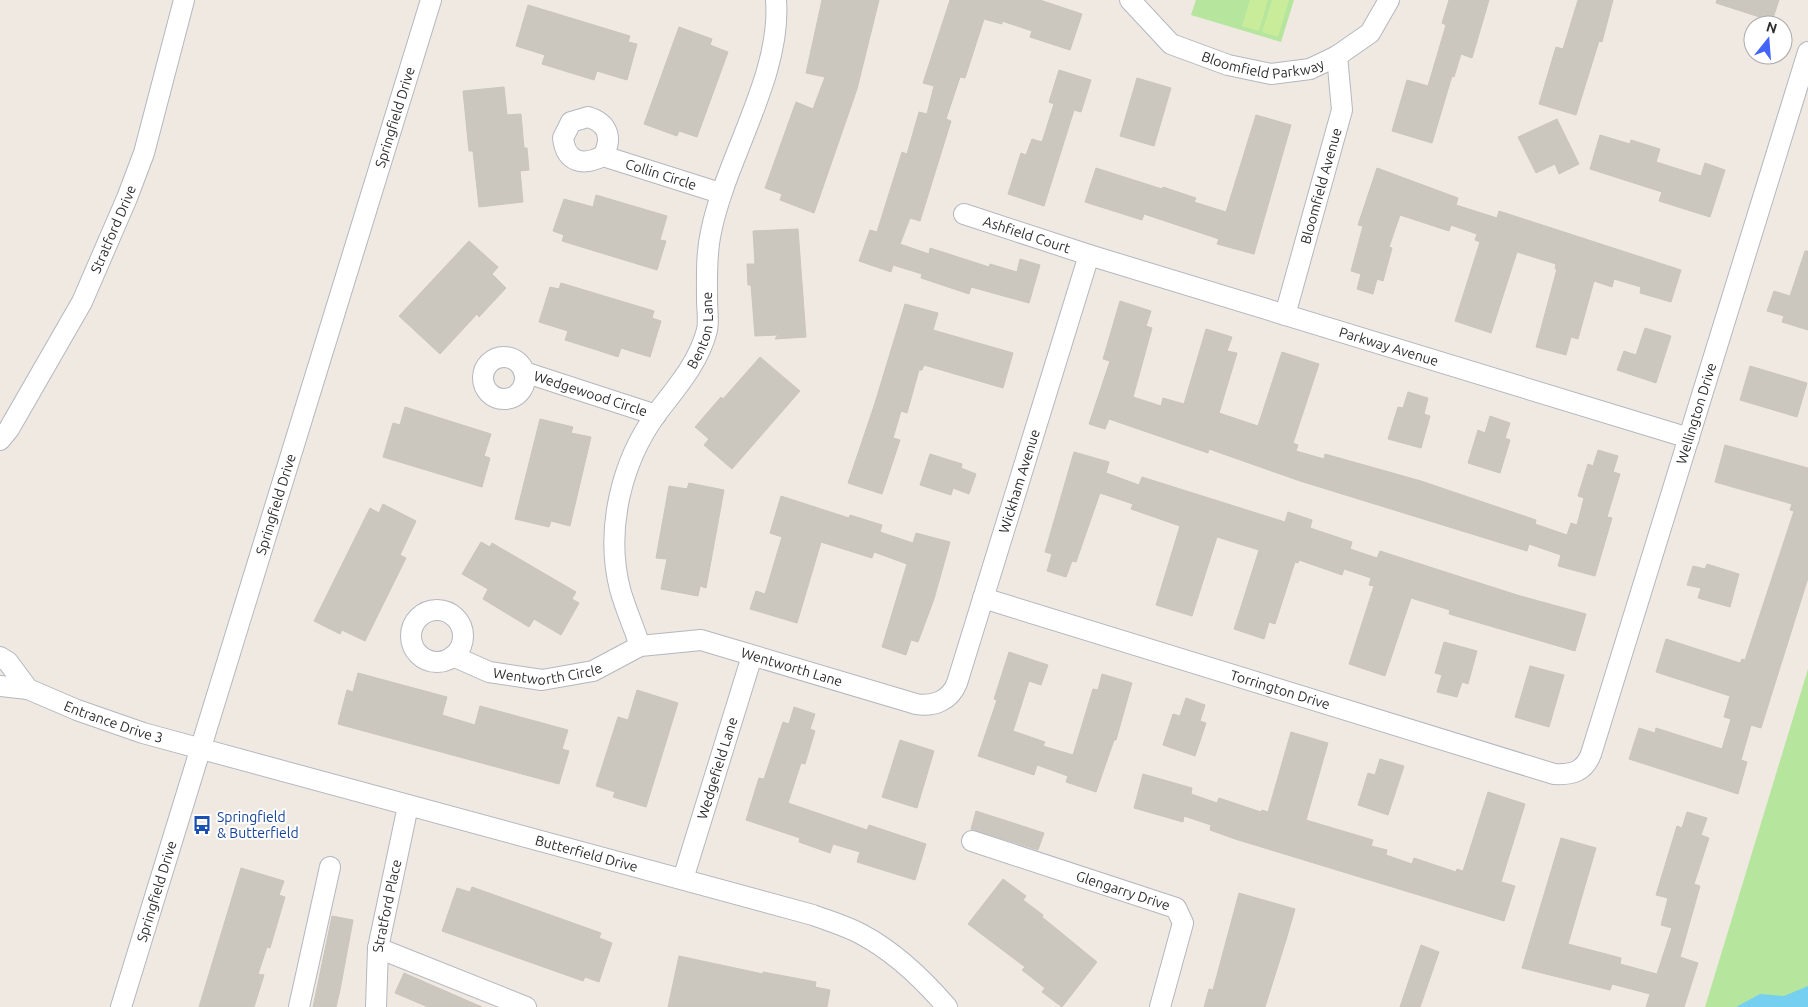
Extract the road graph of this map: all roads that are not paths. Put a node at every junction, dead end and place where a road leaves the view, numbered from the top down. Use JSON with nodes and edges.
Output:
{"nodes":[{"id":1,"x":184,"y":0,"type":"edge"},
{"id":2,"x":431,"y":0,"type":"edge"},
{"id":3,"x":776,"y":0,"type":"edge"},
{"id":4,"x":1130,"y":0,"type":"edge"},
{"id":5,"x":1389,"y":0,"type":"edge"},
{"id":6,"x":1808,"y":52,"type":"edge"},
{"id":7,"x":1337,"y":56,"type":"junction"},
{"id":8,"x":603,"y":156,"type":"dead end"},
{"id":9,"x":720,"y":193,"type":"junction"},
{"id":10,"x":964,"y":214,"type":"dead end"},
{"id":11,"x":1089,"y":255,"type":"junction"},
{"id":12,"x":1285,"y":315,"type":"junction"},
{"id":13,"x":524,"y":372,"type":"dead end"},
{"id":14,"x":656,"y":415,"type":"junction"},
{"id":15,"x":1689,"y":438,"type":"junction"},
{"id":16,"x":0,"y":440,"type":"edge"},
{"id":17,"x":983,"y":598,"type":"junction"},
{"id":18,"x":640,"y":646,"type":"junction"},
{"id":19,"x":453,"y":656,"type":"dead end"},
{"id":20,"x":752,"y":656,"type":"junction"},
{"id":21,"x":0,"y":657,"type":"edge"},
{"id":22,"x":0,"y":686,"type":"edge"},
{"id":23,"x":28,"y":689,"type":"junction"},
{"id":24,"x":941,"y":702,"type":"joint"},
{"id":25,"x":201,"y":747,"type":"junction"},
{"id":26,"x":1578,"y":772,"type":"joint"},
{"id":27,"x":408,"y":806,"type":"junction"},
{"id":28,"x":972,"y":841,"type":"dead end"},
{"id":29,"x":330,"y":866,"type":"dead end"},
{"id":30,"x":683,"y":880,"type":"junction"},
{"id":31,"x":378,"y":948,"type":"junction"},
{"id":32,"x":121,"y":1007,"type":"edge"},
{"id":33,"x":299,"y":1007,"type":"edge"},
{"id":34,"x":376,"y":1007,"type":"edge"},
{"id":35,"x":526,"y":1007,"type":"edge"},
{"id":36,"x":947,"y":1007,"type":"edge"},
{"id":37,"x":1160,"y":1007,"type":"edge"}],
"edges":[{"from":1,"to":16,"type":"street","name":"Stratford Drive"},
{"from":2,"to":25,"type":"street","name":"Springfield Drive"},
{"from":3,"to":9,"type":"street","name":"Benton Lane"},
{"from":4,"to":7,"type":"street","name":"Bloomfield Parkway"},
{"from":5,"to":7,"type":"street","name":"Bloomfield Parkway"},
{"from":6,"to":15,"type":"street","name":"Wellington Drive"},
{"from":7,"to":12,"type":"street","name":"Bloomfield Avenue"},
{"from":8,"to":9,"type":"street","name":"Collin Circle"},
{"from":9,"to":14,"type":"street","name":"Benton Lane"},
{"from":10,"to":11,"type":"street","name":"Ashfield Court"},
{"from":11,"to":12,"type":"street","name":"Parkway Avenue"},
{"from":11,"to":17,"type":"street","name":"Wickham Avenue"},
{"from":12,"to":15,"type":"street","name":"Parkway Avenue"},
{"from":13,"to":14,"type":"street","name":"Wedgewood Circle"},
{"from":14,"to":18,"type":"street","name":"Benton Lane"},
{"from":15,"to":26,"type":"street","name":"Wellington Drive"},
{"from":17,"to":24,"type":"street","name":"Wickham Avenue"},
{"from":17,"to":26,"type":"street","name":"Torrington Drive"},
{"from":18,"to":19,"type":"street","name":"Wentworth Circle"},
{"from":18,"to":20,"type":"street","name":"Wentworth Lane"},
{"from":20,"to":24,"type":"street","name":"Wentworth Lane"},
{"from":20,"to":30,"type":"street","name":"Wedgefield Lane"},
{"from":21,"to":23,"type":"street"},
{"from":22,"to":23,"type":"street","name":"Entrance Drive 3"},
{"from":23,"to":25,"type":"street","name":"Entrance Drive 3"},
{"from":25,"to":27,"type":"street","name":"Butterfield Drive"},
{"from":25,"to":32,"type":"street","name":"Springfield Drive"},
{"from":27,"to":30,"type":"street","name":"Butterfield Drive"},
{"from":27,"to":31,"type":"street","name":"Stratford Place"},
{"from":28,"to":37,"type":"street","name":"Glengarry Drive"},
{"from":29,"to":33,"type":"street"},
{"from":30,"to":36,"type":"street","name":"Butterfield Drive"},
{"from":31,"to":34,"type":"street","name":"Stratford Place"},
{"from":31,"to":35,"type":"street"}]}
